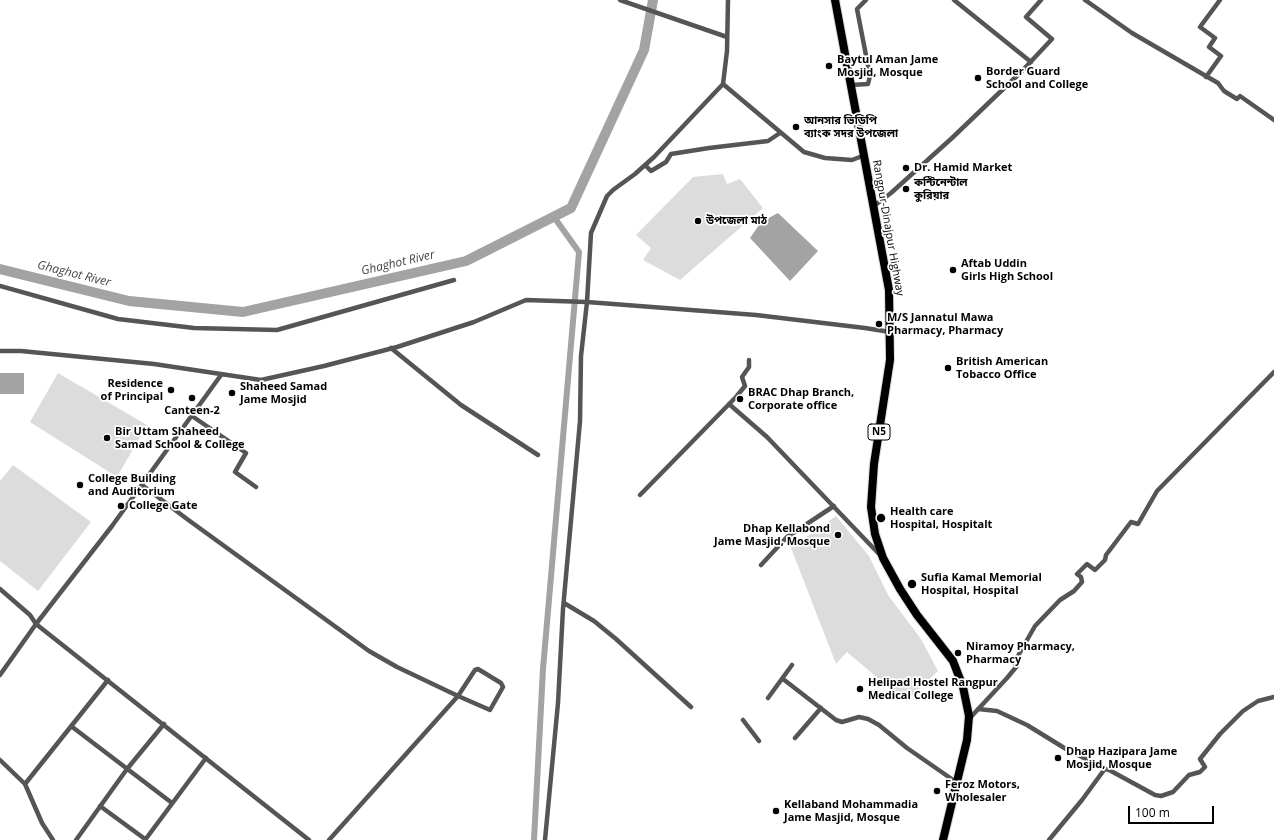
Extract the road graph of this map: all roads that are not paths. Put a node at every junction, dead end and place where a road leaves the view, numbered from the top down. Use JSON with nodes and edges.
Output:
{"nodes":[{"id":1,"x":620,"y":0,"type":"edge"},
{"id":2,"x":728,"y":0,"type":"edge"},
{"id":3,"x":835,"y":0,"type":"edge"},
{"id":4,"x":866,"y":0,"type":"edge"},
{"id":5,"x":954,"y":0,"type":"edge"},
{"id":6,"x":1041,"y":0,"type":"edge"},
{"id":7,"x":1085,"y":0,"type":"edge"},
{"id":8,"x":1220,"y":0,"type":"edge"},
{"id":9,"x":727,"y":37,"type":"junction"},
{"id":10,"x":1031,"y":62,"type":"junction"},
{"id":11,"x":1206,"y":77,"type":"junction"},
{"id":12,"x":723,"y":84,"type":"junction"},
{"id":13,"x":852,"y":85,"type":"junction"},
{"id":14,"x":1274,"y":120,"type":"edge"},
{"id":15,"x":780,"y":133,"type":"junction"},
{"id":16,"x":865,"y":155,"type":"junction"},
{"id":17,"x":645,"y":165,"type":"junction"},
{"id":18,"x":874,"y":206,"type":"junction"},
{"id":19,"x":454,"y":280,"type":"dead end"},
{"id":20,"x":0,"y":286,"type":"edge"},
{"id":21,"x":585,"y":302,"type":"junction"},
{"id":22,"x":890,"y":332,"type":"junction"},
{"id":23,"x":391,"y":348,"type":"junction"},
{"id":24,"x":0,"y":351,"type":"edge"},
{"id":25,"x":749,"y":360,"type":"dead end"},
{"id":26,"x":1274,"y":372,"type":"edge"},
{"id":27,"x":221,"y":375,"type":"junction"},
{"id":28,"x":729,"y":404,"type":"junction"},
{"id":29,"x":192,"y":416,"type":"junction"},
{"id":30,"x":538,"y":455,"type":"dead end"},
{"id":31,"x":142,"y":485,"type":"junction"},
{"id":32,"x":256,"y":487,"type":"dead end"},
{"id":33,"x":640,"y":495,"type":"dead end"},
{"id":34,"x":834,"y":506,"type":"junction"},
{"id":35,"x":883,"y":558,"type":"junction"},
{"id":36,"x":761,"y":565,"type":"dead end"},
{"id":37,"x":0,"y":589,"type":"edge"},
{"id":38,"x":564,"y":603,"type":"junction"},
{"id":39,"x":36,"y":624,"type":"junction"},
{"id":40,"x":792,"y":666,"type":"dead end"},
{"id":41,"x":0,"y":675,"type":"edge"},
{"id":42,"x":783,"y":679,"type":"junction"},
{"id":43,"x":108,"y":680,"type":"junction"},
{"id":44,"x":458,"y":696,"type":"junction"},
{"id":45,"x":1274,"y":697,"type":"edge"},
{"id":46,"x":768,"y":698,"type":"dead end"},
{"id":47,"x":691,"y":707,"type":"dead end"},
{"id":48,"x":821,"y":708,"type":"junction"},
{"id":49,"x":978,"y":709,"type":"junction"},
{"id":50,"x":968,"y":719,"type":"junction"},
{"id":51,"x":743,"y":720,"type":"dead end"},
{"id":52,"x":164,"y":724,"type":"junction"},
{"id":53,"x":71,"y":726,"type":"junction"},
{"id":54,"x":795,"y":738,"type":"dead end"},
{"id":55,"x":759,"y":741,"type":"dead end"},
{"id":56,"x":206,"y":758,"type":"junction"},
{"id":57,"x":0,"y":760,"type":"edge"},
{"id":58,"x":127,"y":769,"type":"junction"},
{"id":59,"x":1106,"y":769,"type":"junction"},
{"id":60,"x":956,"y":782,"type":"junction"},
{"id":61,"x":25,"y":784,"type":"junction"},
{"id":62,"x":172,"y":803,"type":"junction"},
{"id":63,"x":100,"y":806,"type":"junction"},
{"id":64,"x":53,"y":840,"type":"edge"},
{"id":65,"x":76,"y":840,"type":"edge"},
{"id":66,"x":145,"y":840,"type":"edge"},
{"id":67,"x":309,"y":840,"type":"edge"},
{"id":68,"x":329,"y":840,"type":"edge"},
{"id":69,"x":545,"y":840,"type":"edge"},
{"id":70,"x":943,"y":840,"type":"edge"},
{"id":71,"x":1049,"y":840,"type":"edge"}],
"edges":[{"from":1,"to":9,"type":"street"},
{"from":2,"to":9,"type":"street"},
{"from":3,"to":13,"type":"highway","name":"Rangpur-Dinajpur Highway","number":"N5"},
{"from":4,"to":13,"type":"street"},
{"from":5,"to":10,"type":"street"},
{"from":6,"to":10,"type":"street"},
{"from":7,"to":11,"type":"street"},
{"from":8,"to":11,"type":"street"},
{"from":9,"to":12,"type":"street"},
{"from":10,"to":18,"type":"street"},
{"from":11,"to":14,"type":"street"},
{"from":12,"to":15,"type":"street"},
{"from":12,"to":17,"type":"street"},
{"from":13,"to":16,"type":"highway","name":"Rangpur-Dinajpur Highway","number":"N5"},
{"from":15,"to":16,"type":"street"},
{"from":15,"to":17,"type":"street"},
{"from":16,"to":18,"type":"highway","name":"Rangpur-Dinajpur Highway","number":"N5"},
{"from":17,"to":21,"type":"street"},
{"from":18,"to":22,"type":"highway","name":"Rangpur-Dinajpur Highway","number":"N5"},
{"from":19,"to":20,"type":"street"},
{"from":21,"to":22,"type":"street"},
{"from":21,"to":23,"type":"street"},
{"from":21,"to":38,"type":"street"},
{"from":22,"to":35,"type":"highway","name":"Rangpur-Dinajpur Highway","number":"N5"},
{"from":23,"to":27,"type":"street"},
{"from":23,"to":30,"type":"street"},
{"from":24,"to":27,"type":"street"},
{"from":25,"to":28,"type":"street"},
{"from":26,"to":49,"type":"street"},
{"from":27,"to":29,"type":"street"},
{"from":28,"to":33,"type":"street"},
{"from":28,"to":34,"type":"street"},
{"from":29,"to":31,"type":"street"},
{"from":29,"to":32,"type":"street"},
{"from":31,"to":39,"type":"street"},
{"from":31,"to":44,"type":"street"},
{"from":34,"to":35,"type":"street"},
{"from":34,"to":36,"type":"street"},
{"from":35,"to":50,"type":"highway","name":"Rangpur-Dinajpur Highway","number":"N5"},
{"from":37,"to":39,"type":"street"},
{"from":38,"to":47,"type":"street"},
{"from":38,"to":69,"type":"street"},
{"from":39,"to":41,"type":"street"},
{"from":39,"to":43,"type":"street"},
{"from":40,"to":42,"type":"street"},
{"from":42,"to":46,"type":"street"},
{"from":42,"to":48,"type":"street"},
{"from":43,"to":52,"type":"street"},
{"from":43,"to":53,"type":"street"},
{"from":44,"to":44,"type":"street"},
{"from":44,"to":68,"type":"street"},
{"from":45,"to":59,"type":"street"},
{"from":48,"to":54,"type":"street"},
{"from":48,"to":60,"type":"street"},
{"from":49,"to":50,"type":"street"},
{"from":49,"to":59,"type":"street"},
{"from":50,"to":60,"type":"highway","name":"Rangpur-Dinajpur Highway","number":"N5"},
{"from":51,"to":55,"type":"street"},
{"from":52,"to":56,"type":"street"},
{"from":52,"to":58,"type":"street"},
{"from":53,"to":58,"type":"street"},
{"from":53,"to":61,"type":"street"},
{"from":56,"to":62,"type":"street"},
{"from":56,"to":67,"type":"street"},
{"from":57,"to":61,"type":"street"},
{"from":58,"to":62,"type":"street"},
{"from":58,"to":63,"type":"street"},
{"from":59,"to":71,"type":"street"},
{"from":60,"to":70,"type":"highway","name":"Rangpur-Dinajpur Highway","number":"N5"},
{"from":61,"to":64,"type":"street"},
{"from":62,"to":66,"type":"street"},
{"from":63,"to":65,"type":"street"},
{"from":63,"to":66,"type":"street"}]}
